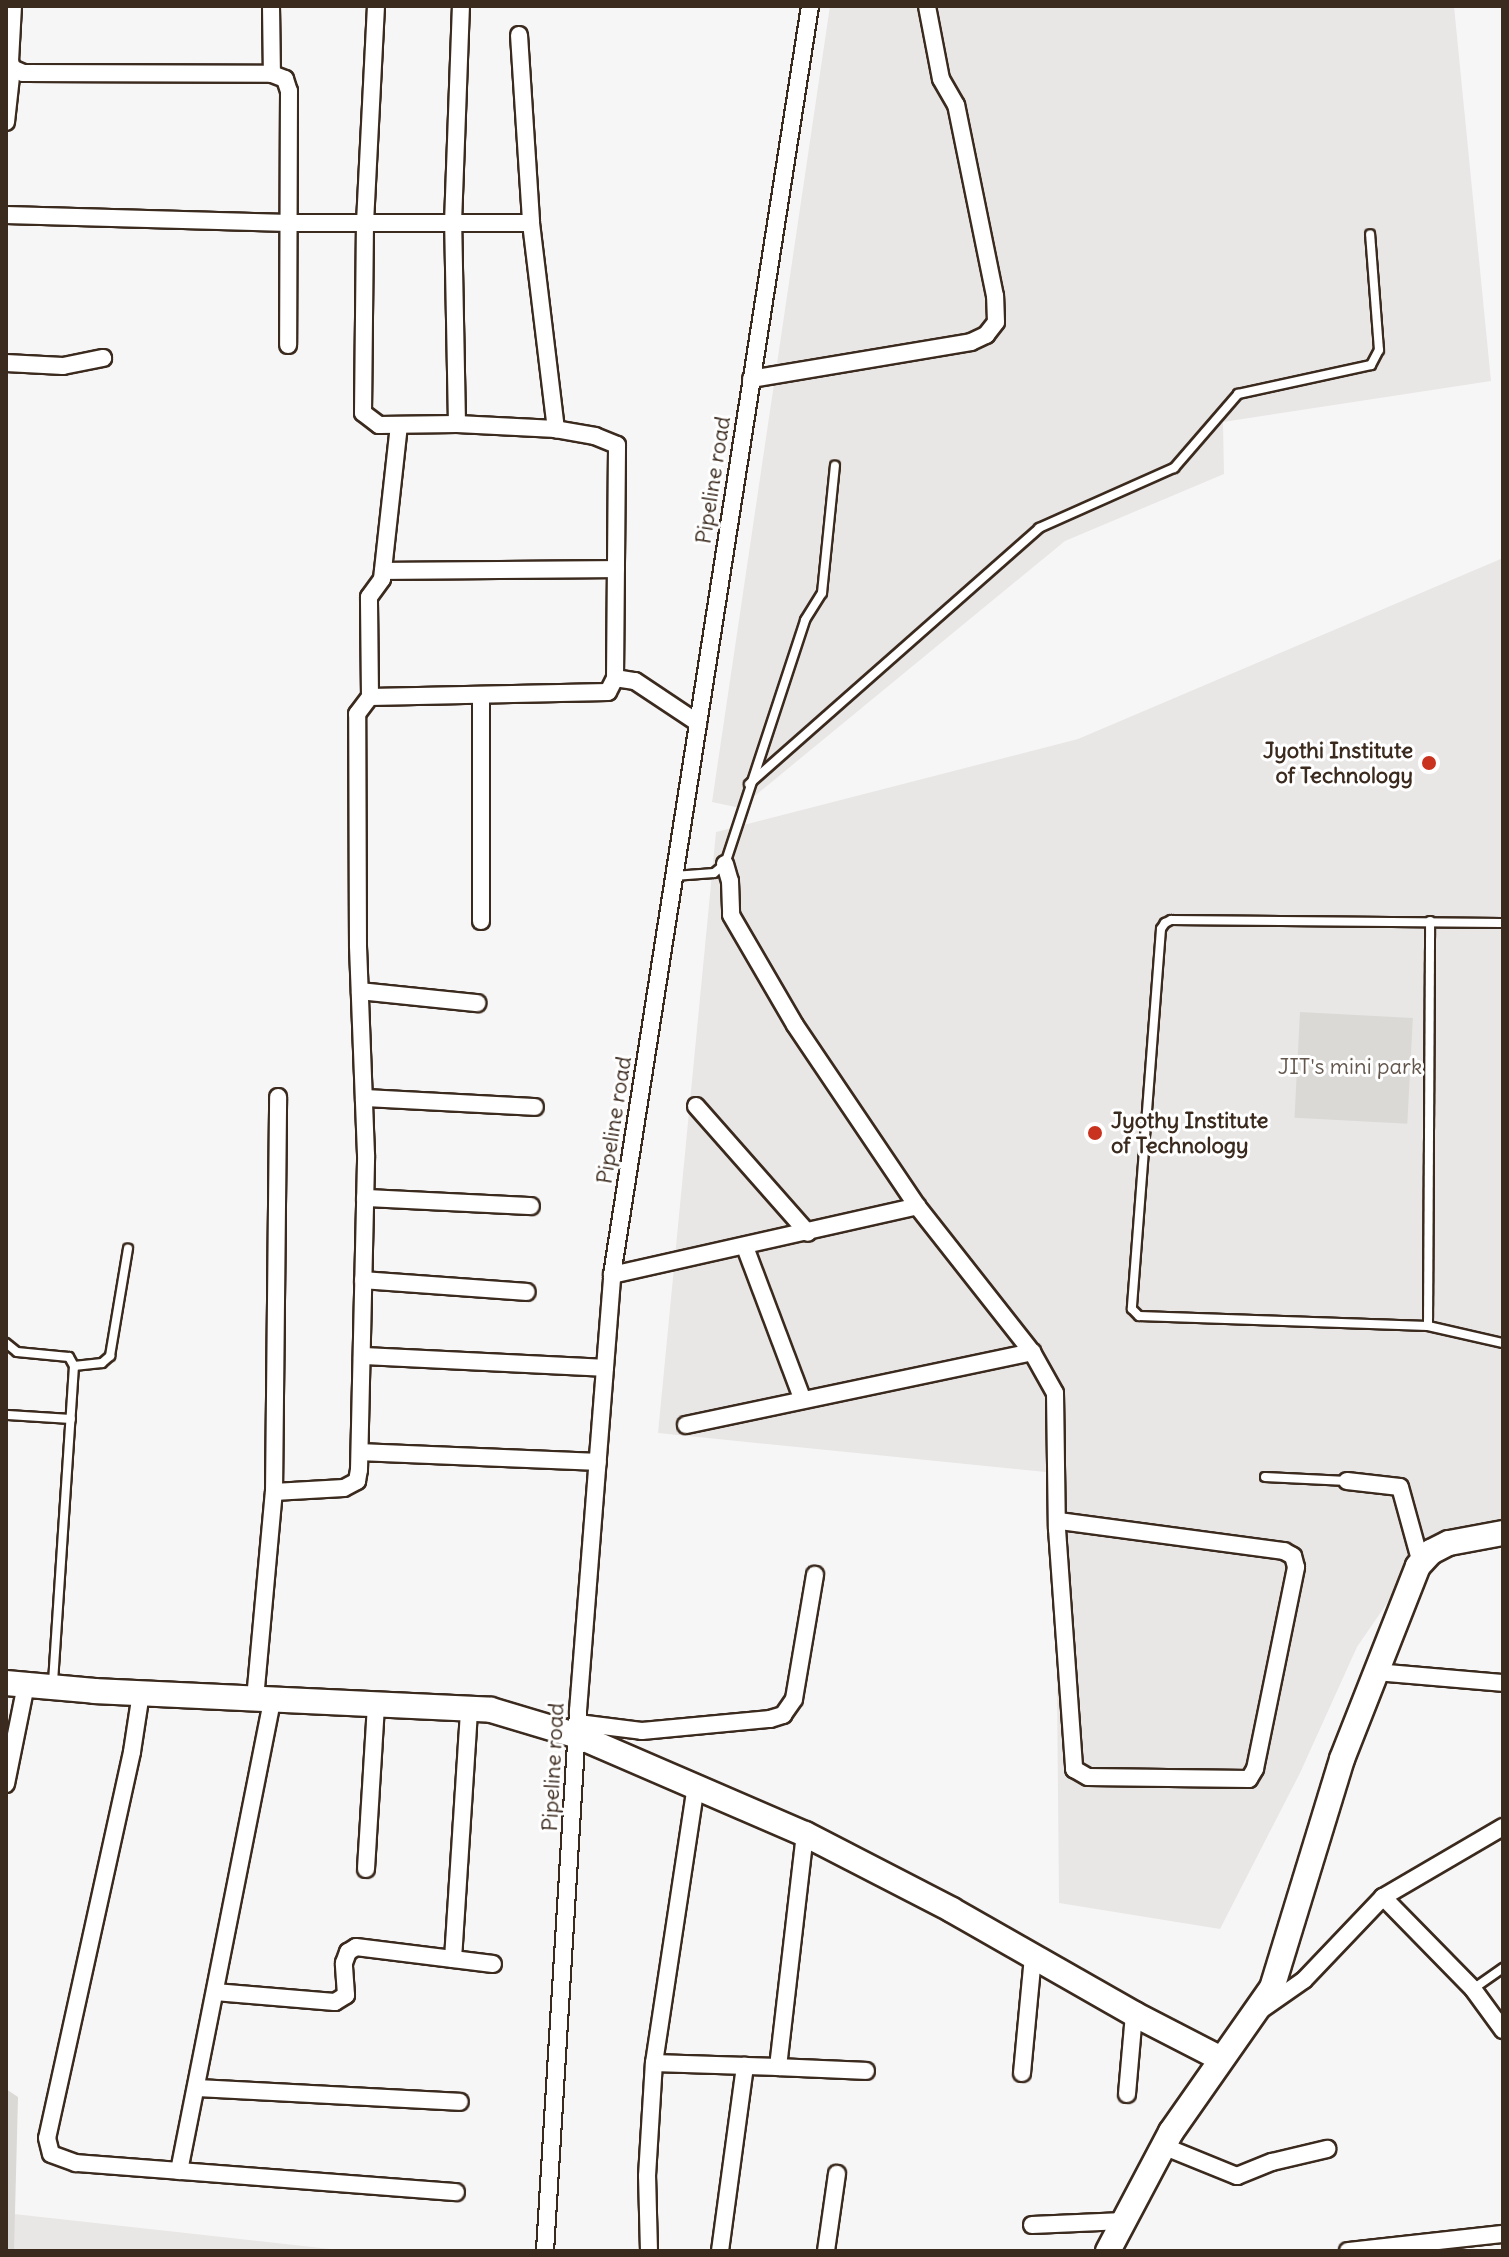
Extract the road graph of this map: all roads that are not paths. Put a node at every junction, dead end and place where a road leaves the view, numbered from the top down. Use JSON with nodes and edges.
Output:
{"nodes":[{"id":1,"x":13,"y":6,"type":"edge"},
{"id":2,"x":271,"y":6,"type":"edge"},
{"id":3,"x":376,"y":6,"type":"edge"},
{"id":4,"x":461,"y":6,"type":"edge"},
{"id":5,"x":810,"y":6,"type":"edge"},
{"id":6,"x":927,"y":6,"type":"edge"},
{"id":7,"x":519,"y":35,"type":"dead end"},
{"id":8,"x":12,"y":68,"type":"junction"},
{"id":9,"x":272,"y":74,"type":"junction"},
{"id":10,"x":6,"y":122,"type":"edge"},
{"id":11,"x":6,"y":215,"type":"edge"},
{"id":12,"x":289,"y":223,"type":"junction"},
{"id":13,"x":365,"y":223,"type":"junction"},
{"id":14,"x":453,"y":223,"type":"junction"},
{"id":15,"x":531,"y":223,"type":"junction"},
{"id":16,"x":1370,"y":234,"type":"dead end"},
{"id":17,"x":288,"y":345,"type":"dead end"},
{"id":18,"x":103,"y":358,"type":"dead end"},
{"id":19,"x":6,"y":363,"type":"edge"},
{"id":20,"x":751,"y":379,"type":"junction"},
{"id":21,"x":457,"y":424,"type":"junction"},
{"id":22,"x":399,"y":425,"type":"junction"},
{"id":23,"x":556,"y":429,"type":"junction"},
{"id":24,"x":835,"y":466,"type":"dead end"},
{"id":25,"x":616,"y":569,"type":"junction"},
{"id":26,"x":383,"y":571,"type":"junction"},
{"id":27,"x":615,"y":678,"type":"junction"},
{"id":28,"x":481,"y":695,"type":"junction"},
{"id":29,"x":370,"y":697,"type":"junction"},
{"id":30,"x":698,"y":723,"type":"junction"},
{"id":31,"x":749,"y":784,"type":"junction"},
{"id":32,"x":725,"y":864,"type":"junction"},
{"id":33,"x":674,"y":876,"type":"junction"},
{"id":34,"x":481,"y":921,"type":"dead end"},
{"id":35,"x":1430,"y":921,"type":"junction"},
{"id":36,"x":1501,"y":923,"type":"edge"},
{"id":37,"x":360,"y":991,"type":"junction"},
{"id":38,"x":477,"y":1003,"type":"dead end"},
{"id":39,"x":278,"y":1097,"type":"dead end"},
{"id":40,"x":364,"y":1098,"type":"junction"},
{"id":41,"x":696,"y":1106,"type":"dead end"},
{"id":42,"x":535,"y":1107,"type":"dead end"},
{"id":43,"x":365,"y":1198,"type":"junction"},
{"id":44,"x":531,"y":1206,"type":"dead end"},
{"id":45,"x":917,"y":1206,"type":"junction"},
{"id":46,"x":808,"y":1233,"type":"junction"},
{"id":47,"x":745,"y":1247,"type":"junction"},
{"id":48,"x":128,"y":1249,"type":"dead end"},
{"id":49,"x":612,"y":1275,"type":"junction"},
{"id":50,"x":363,"y":1280,"type":"junction"},
{"id":51,"x":527,"y":1292,"type":"dead end"},
{"id":52,"x":1428,"y":1326,"type":"junction"},
{"id":53,"x":6,"y":1343,"type":"edge"},
{"id":54,"x":1503,"y":1343,"type":"edge"},
{"id":55,"x":1032,"y":1352,"type":"junction"},
{"id":56,"x":362,"y":1356,"type":"junction"},
{"id":57,"x":74,"y":1366,"type":"junction"},
{"id":58,"x":605,"y":1368,"type":"junction"},
{"id":59,"x":802,"y":1398,"type":"junction"},
{"id":60,"x":8,"y":1415,"type":"edge"},
{"id":61,"x":71,"y":1419,"type":"junction"},
{"id":62,"x":686,"y":1425,"type":"dead end"},
{"id":63,"x":360,"y":1452,"type":"junction"},
{"id":64,"x":598,"y":1462,"type":"junction"},
{"id":65,"x":1265,"y":1477,"type":"dead end"},
{"id":66,"x":1347,"y":1481,"type":"joint"},
{"id":67,"x":274,"y":1492,"type":"junction"},
{"id":68,"x":1059,"y":1521,"type":"junction"},
{"id":69,"x":1503,"y":1533,"type":"edge"},
{"id":70,"x":1421,"y":1563,"type":"junction"},
{"id":71,"x":815,"y":1575,"type":"dead end"},
{"id":72,"x":1375,"y":1672,"type":"junction"},
{"id":73,"x":1503,"y":1683,"type":"edge"},
{"id":74,"x":16,"y":1684,"type":"edge"},
{"id":75,"x":53,"y":1687,"type":"junction"},
{"id":76,"x":141,"y":1693,"type":"junction"},
{"id":77,"x":264,"y":1699,"type":"junction"},
{"id":78,"x":376,"y":1705,"type":"junction"},
{"id":79,"x":469,"y":1709,"type":"junction"},
{"id":80,"x":578,"y":1730,"type":"junction"},
{"id":81,"x":6,"y":1784,"type":"edge"},
{"id":82,"x":696,"y":1786,"type":"junction"},
{"id":83,"x":1503,"y":1827,"type":"edge"},
{"id":84,"x":805,"y":1834,"type":"junction"},
{"id":85,"x":366,"y":1869,"type":"dead end"},
{"id":86,"x":1383,"y":1897,"type":"junction"},
{"id":87,"x":1033,"y":1956,"type":"junction"},
{"id":88,"x":453,"y":1959,"type":"junction"},
{"id":89,"x":493,"y":1964,"type":"dead end"},
{"id":90,"x":1503,"y":1968,"type":"edge"},
{"id":91,"x":1473,"y":1989,"type":"junction"},
{"id":92,"x":215,"y":1992,"type":"junction"},
{"id":93,"x":1257,"y":2012,"type":"junction"},
{"id":94,"x":1134,"y":2014,"type":"junction"},
{"id":95,"x":1503,"y":2030,"type":"edge"},
{"id":96,"x":1221,"y":2059,"type":"junction"},
{"id":97,"x":654,"y":2063,"type":"junction"},
{"id":98,"x":745,"y":2066,"type":"junction"},
{"id":99,"x":778,"y":2067,"type":"junction"},
{"id":100,"x":866,"y":2071,"type":"dead end"},
{"id":101,"x":1022,"y":2073,"type":"dead end"},
{"id":102,"x":196,"y":2088,"type":"junction"},
{"id":103,"x":1127,"y":2094,"type":"dead end"},
{"id":104,"x":460,"y":2102,"type":"dead end"},
{"id":105,"x":1163,"y":2146,"type":"junction"},
{"id":106,"x":1327,"y":2149,"type":"dead end"},
{"id":107,"x":179,"y":2171,"type":"junction"},
{"id":108,"x":837,"y":2174,"type":"dead end"},
{"id":109,"x":456,"y":2192,"type":"dead end"},
{"id":110,"x":1124,"y":2221,"type":"junction"},
{"id":111,"x":1032,"y":2225,"type":"dead end"},
{"id":112,"x":1503,"y":2234,"type":"edge"},
{"id":113,"x":545,"y":2251,"type":"edge"},
{"id":114,"x":649,"y":2251,"type":"edge"},
{"id":115,"x":720,"y":2251,"type":"edge"},
{"id":116,"x":826,"y":2251,"type":"edge"},
{"id":117,"x":1108,"y":2251,"type":"edge"},
{"id":118,"x":1348,"y":2251,"type":"edge"}],
"edges":[{"from":1,"to":8,"type":"street"},
{"from":2,"to":9,"type":"street"},
{"from":3,"to":13,"type":"street"},
{"from":4,"to":14,"type":"street"},
{"from":5,"to":20,"type":"street","name":"Pipeline road"},
{"from":6,"to":20,"type":"street"},
{"from":7,"to":15,"type":"street"},
{"from":8,"to":9,"type":"street"},
{"from":8,"to":10,"type":"street"},
{"from":9,"to":12,"type":"street"},
{"from":11,"to":12,"type":"street"},
{"from":12,"to":13,"type":"street"},
{"from":12,"to":17,"type":"street"},
{"from":13,"to":14,"type":"street"},
{"from":13,"to":22,"type":"street"},
{"from":14,"to":15,"type":"street"},
{"from":14,"to":21,"type":"street"},
{"from":15,"to":23,"type":"street"},
{"from":16,"to":31,"type":"lane"},
{"from":18,"to":19,"type":"street"},
{"from":20,"to":30,"type":"street","name":"Pipeline road"},
{"from":21,"to":22,"type":"street"},
{"from":21,"to":23,"type":"street"},
{"from":22,"to":26,"type":"street"},
{"from":23,"to":25,"type":"street"},
{"from":24,"to":31,"type":"lane"},
{"from":25,"to":26,"type":"street"},
{"from":25,"to":27,"type":"street"},
{"from":26,"to":29,"type":"street"},
{"from":27,"to":28,"type":"street"},
{"from":27,"to":30,"type":"street"},
{"from":28,"to":29,"type":"street"},
{"from":28,"to":34,"type":"street"},
{"from":29,"to":37,"type":"street"},
{"from":30,"to":33,"type":"street","name":"Pipeline road"},
{"from":31,"to":32,"type":"lane"},
{"from":32,"to":33,"type":"lane"},
{"from":32,"to":45,"type":"street"},
{"from":33,"to":49,"type":"street","name":"Pipeline road"},
{"from":35,"to":36,"type":"lane"},
{"from":35,"to":52,"type":"lane"},
{"from":35,"to":52,"type":"lane"},
{"from":37,"to":38,"type":"street"},
{"from":37,"to":40,"type":"street"},
{"from":39,"to":67,"type":"street"},
{"from":40,"to":42,"type":"street"},
{"from":40,"to":43,"type":"street"},
{"from":41,"to":46,"type":"street"},
{"from":43,"to":44,"type":"street"},
{"from":43,"to":50,"type":"street"},
{"from":45,"to":46,"type":"street"},
{"from":45,"to":55,"type":"street"},
{"from":46,"to":47,"type":"street"},
{"from":47,"to":49,"type":"street"},
{"from":47,"to":59,"type":"street"},
{"from":48,"to":57,"type":"lane"},
{"from":49,"to":58,"type":"street","name":"Pipeline road"},
{"from":50,"to":51,"type":"street"},
{"from":50,"to":56,"type":"street"},
{"from":52,"to":54,"type":"lane"},
{"from":53,"to":57,"type":"lane"},
{"from":55,"to":59,"type":"street"},
{"from":55,"to":68,"type":"street"},
{"from":56,"to":58,"type":"street"},
{"from":56,"to":63,"type":"street"},
{"from":57,"to":61,"type":"lane"},
{"from":58,"to":64,"type":"street","name":"Pipeline road"},
{"from":59,"to":62,"type":"street"},
{"from":60,"to":61,"type":"lane"},
{"from":61,"to":75,"type":"lane"},
{"from":63,"to":64,"type":"street"},
{"from":63,"to":67,"type":"street"},
{"from":64,"to":80,"type":"street","name":"Pipeline road"},
{"from":65,"to":66,"type":"lane"},
{"from":66,"to":70,"type":"street"},
{"from":67,"to":77,"type":"street"},
{"from":68,"to":68,"type":"street"},
{"from":69,"to":70,"type":"street"},
{"from":70,"to":72,"type":"street"},
{"from":71,"to":80,"type":"street"},
{"from":72,"to":73,"type":"street"},
{"from":72,"to":93,"type":"street"},
{"from":74,"to":75,"type":"street"},
{"from":74,"to":81,"type":"street"},
{"from":75,"to":76,"type":"street"},
{"from":76,"to":77,"type":"street"},
{"from":76,"to":107,"type":"street"},
{"from":77,"to":78,"type":"street"},
{"from":77,"to":92,"type":"street"},
{"from":78,"to":79,"type":"street"},
{"from":78,"to":85,"type":"street"},
{"from":79,"to":80,"type":"street"},
{"from":79,"to":88,"type":"street"},
{"from":80,"to":82,"type":"street"},
{"from":80,"to":113,"type":"street","name":"Pipeline road"},
{"from":82,"to":84,"type":"street"},
{"from":82,"to":97,"type":"street"},
{"from":83,"to":86,"type":"street"},
{"from":84,"to":87,"type":"street"},
{"from":84,"to":99,"type":"street"},
{"from":86,"to":91,"type":"street"},
{"from":86,"to":93,"type":"street"},
{"from":87,"to":94,"type":"street"},
{"from":87,"to":101,"type":"street"},
{"from":88,"to":89,"type":"street"},
{"from":88,"to":92,"type":"street"},
{"from":90,"to":91,"type":"lane"},
{"from":91,"to":95,"type":"street"},
{"from":92,"to":102,"type":"street"},
{"from":93,"to":96,"type":"street"},
{"from":94,"to":96,"type":"street"},
{"from":94,"to":103,"type":"street"},
{"from":96,"to":105,"type":"street"},
{"from":97,"to":98,"type":"street"},
{"from":97,"to":114,"type":"street"},
{"from":98,"to":99,"type":"street"},
{"from":98,"to":115,"type":"street"},
{"from":99,"to":100,"type":"street"},
{"from":102,"to":104,"type":"street"},
{"from":102,"to":107,"type":"street"},
{"from":105,"to":106,"type":"street"},
{"from":105,"to":110,"type":"street"},
{"from":107,"to":109,"type":"street"},
{"from":108,"to":116,"type":"street"},
{"from":110,"to":111,"type":"street"},
{"from":110,"to":117,"type":"street"},
{"from":112,"to":118,"type":"street"}]}
